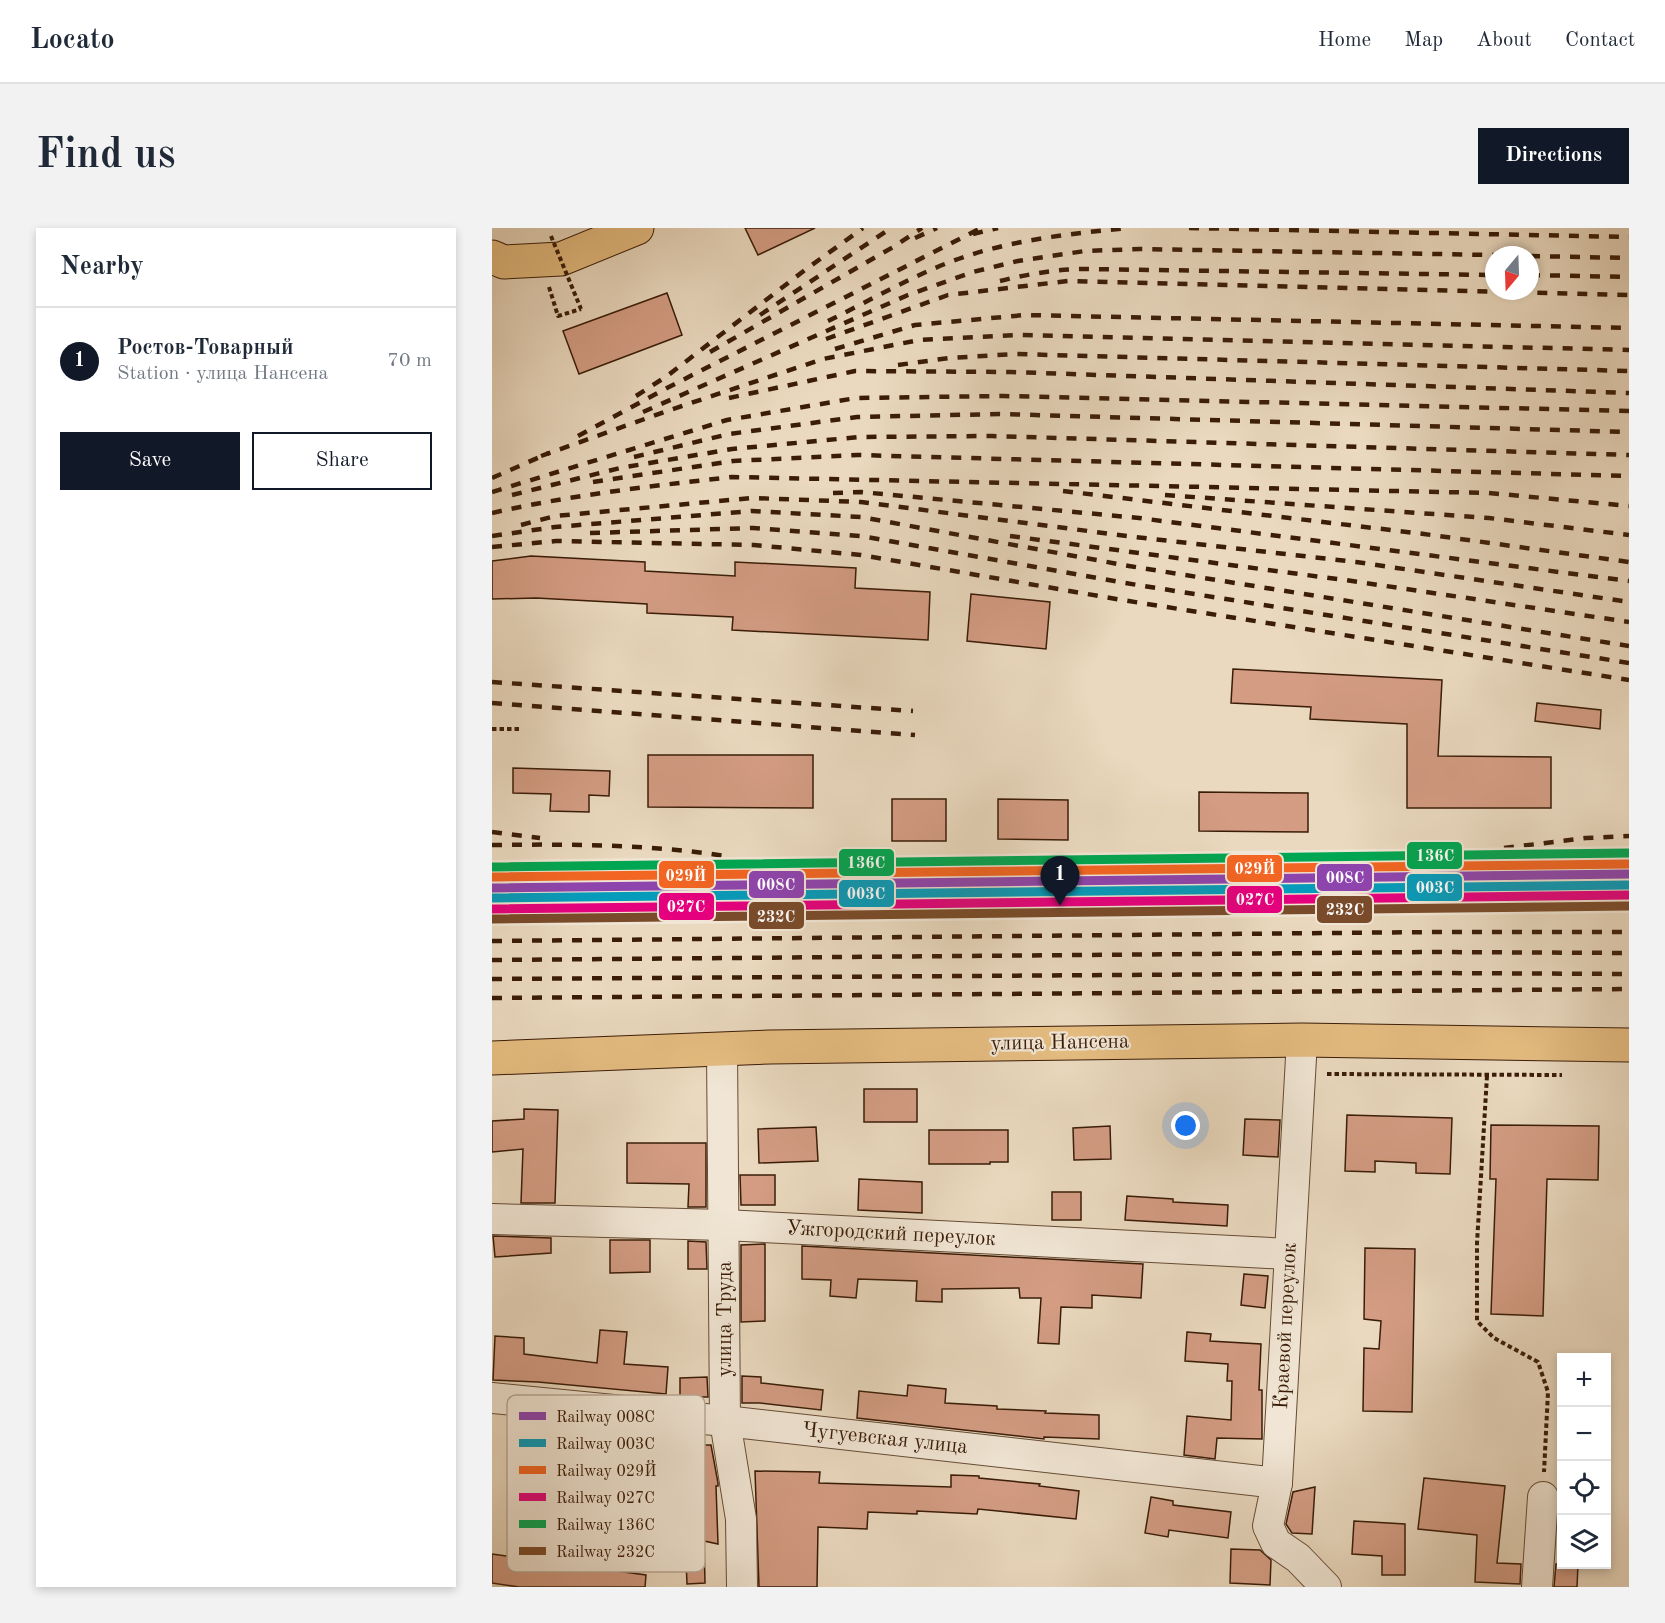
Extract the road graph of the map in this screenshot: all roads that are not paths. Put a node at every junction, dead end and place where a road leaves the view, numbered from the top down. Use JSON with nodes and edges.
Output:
{"nodes":[{"id":1,"x":638,"y":228,"type":"edge"},
{"id":2,"x":492,"y":257,"type":"edge"},
{"id":3,"x":1302,"y":1040,"type":"junction"},
{"id":4,"x":1629,"y":1045,"type":"edge"},
{"id":5,"x":722,"y":1049,"type":"junction"},
{"id":6,"x":492,"y":1058,"type":"edge"},
{"id":7,"x":492,"y":1219,"type":"edge"},
{"id":8,"x":724,"y":1225,"type":"junction"},
{"id":9,"x":1289,"y":1254,"type":"junction"},
{"id":10,"x":492,"y":1398,"type":"edge"},
{"id":11,"x":507,"y":1399,"type":"edge"},
{"id":12,"x":705,"y":1418,"type":"edge"},
{"id":13,"x":725,"y":1420,"type":"junction"},
{"id":14,"x":1277,"y":1483,"type":"junction"},
{"id":15,"x":1543,"y":1497,"type":"road end"},
{"id":16,"x":741,"y":1587,"type":"edge"},
{"id":17,"x":1326,"y":1587,"type":"edge"},
{"id":18,"x":1537,"y":1587,"type":"edge"}],
"edges":[{"from":1,"to":2,"type":"main road"},
{"from":3,"to":4,"type":"main road","name":"улица Нансена"},
{"from":3,"to":5,"type":"main road","name":"улица Нансена"},
{"from":3,"to":9,"type":"street","name":"Краевой переулок"},
{"from":5,"to":6,"type":"main road","name":"улица Нансена"},
{"from":5,"to":8,"type":"street","name":"улица Труда"},
{"from":7,"to":8,"type":"street","name":"Ужгородский переулок"},
{"from":8,"to":9,"type":"street","name":"Ужгородский переулок"},
{"from":8,"to":13,"type":"street","name":"улица Труда"},
{"from":9,"to":14,"type":"street","name":"Краевой переулок"},
{"from":10,"to":11,"type":"street","name":"Чугуевская улица"},
{"from":12,"to":13,"type":"street","name":"Чугуевская улица"},
{"from":13,"to":14,"type":"street","name":"Чугуевская улица"},
{"from":13,"to":16,"type":"street","name":"улица Труда"},
{"from":14,"to":17,"type":"street","name":"Краевой переулок"},
{"from":15,"to":18,"type":"street"}]}
